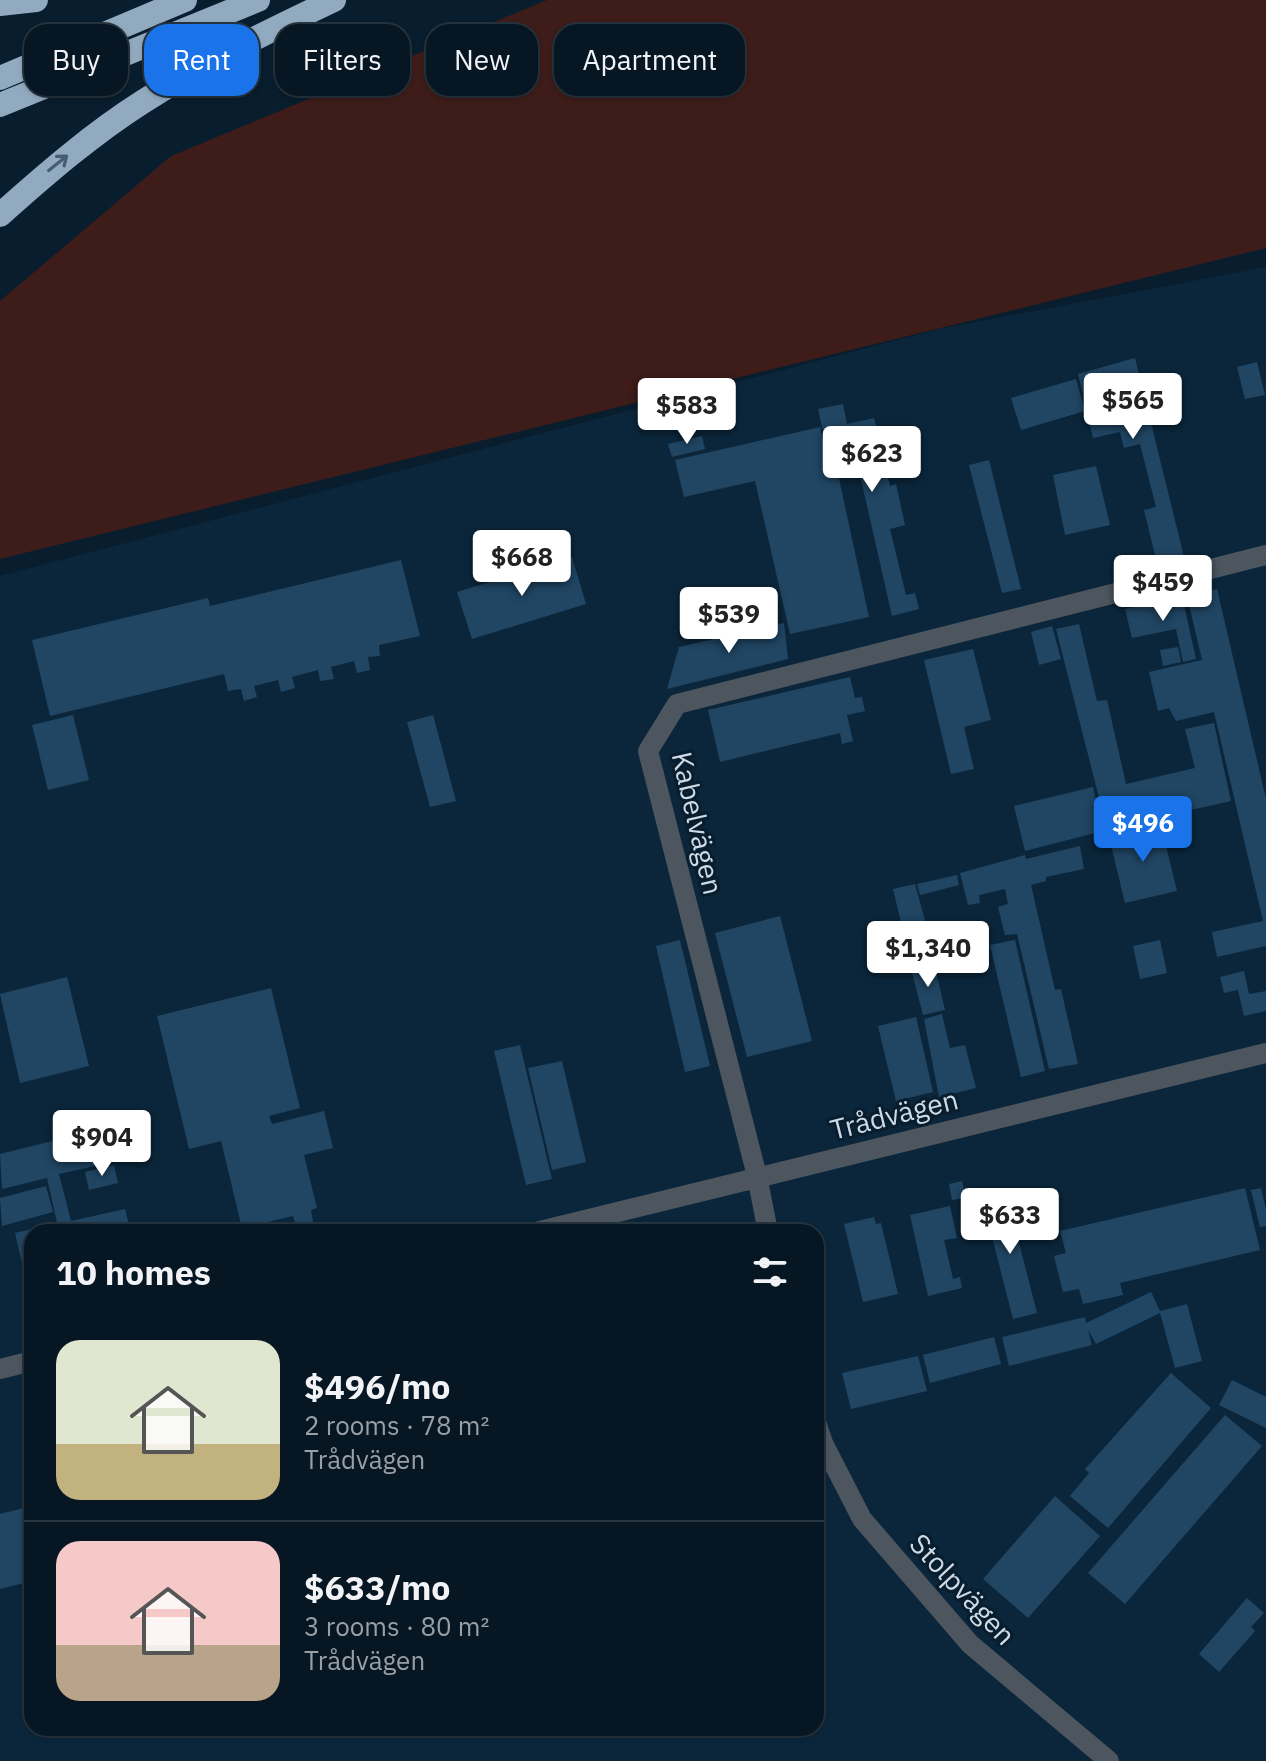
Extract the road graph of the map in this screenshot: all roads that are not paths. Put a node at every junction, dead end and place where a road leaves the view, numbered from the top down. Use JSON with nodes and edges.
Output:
{"nodes":[{"id":1,"x":36,"y":0,"type":"edge"},
{"id":2,"x":185,"y":0,"type":"edge"},
{"id":3,"x":258,"y":0,"type":"edge"},
{"id":4,"x":334,"y":0,"type":"edge"},
{"id":5,"x":0,"y":4,"type":"edge"},
{"id":6,"x":0,"y":78,"type":"edge"},
{"id":7,"x":0,"y":105,"type":"edge"},
{"id":8,"x":0,"y":215,"type":"edge"},
{"id":9,"x":1266,"y":555,"type":"edge"},
{"id":10,"x":1266,"y":1053,"type":"edge"},
{"id":11,"x":757,"y":1176,"type":"junction"},
{"id":12,"x":568,"y":1224,"type":"edge"},
{"id":13,"x":766,"y":1224,"type":"edge"},
{"id":14,"x":24,"y":1363,"type":"edge"},
{"id":15,"x":0,"y":1369,"type":"edge"},
{"id":16,"x":824,"y":1445,"type":"edge"},
{"id":17,"x":1109,"y":1761,"type":"edge"}],
"edges":[{"from":1,"to":5,"type":"highway"},
{"from":2,"to":6,"type":"highway"},
{"from":3,"to":7,"type":"highway"},
{"from":8,"to":4,"type":"highway","one_way":true},
{"from":9,"to":11,"type":"street","name":"Kabelvägen"},
{"from":10,"to":11,"type":"street","name":"Trådvägen"},
{"from":11,"to":12,"type":"street","name":"Trådvägen"},
{"from":11,"to":13,"type":"street"},
{"from":14,"to":15,"type":"street"},
{"from":16,"to":17,"type":"street","name":"Stolpvägen"}]}
